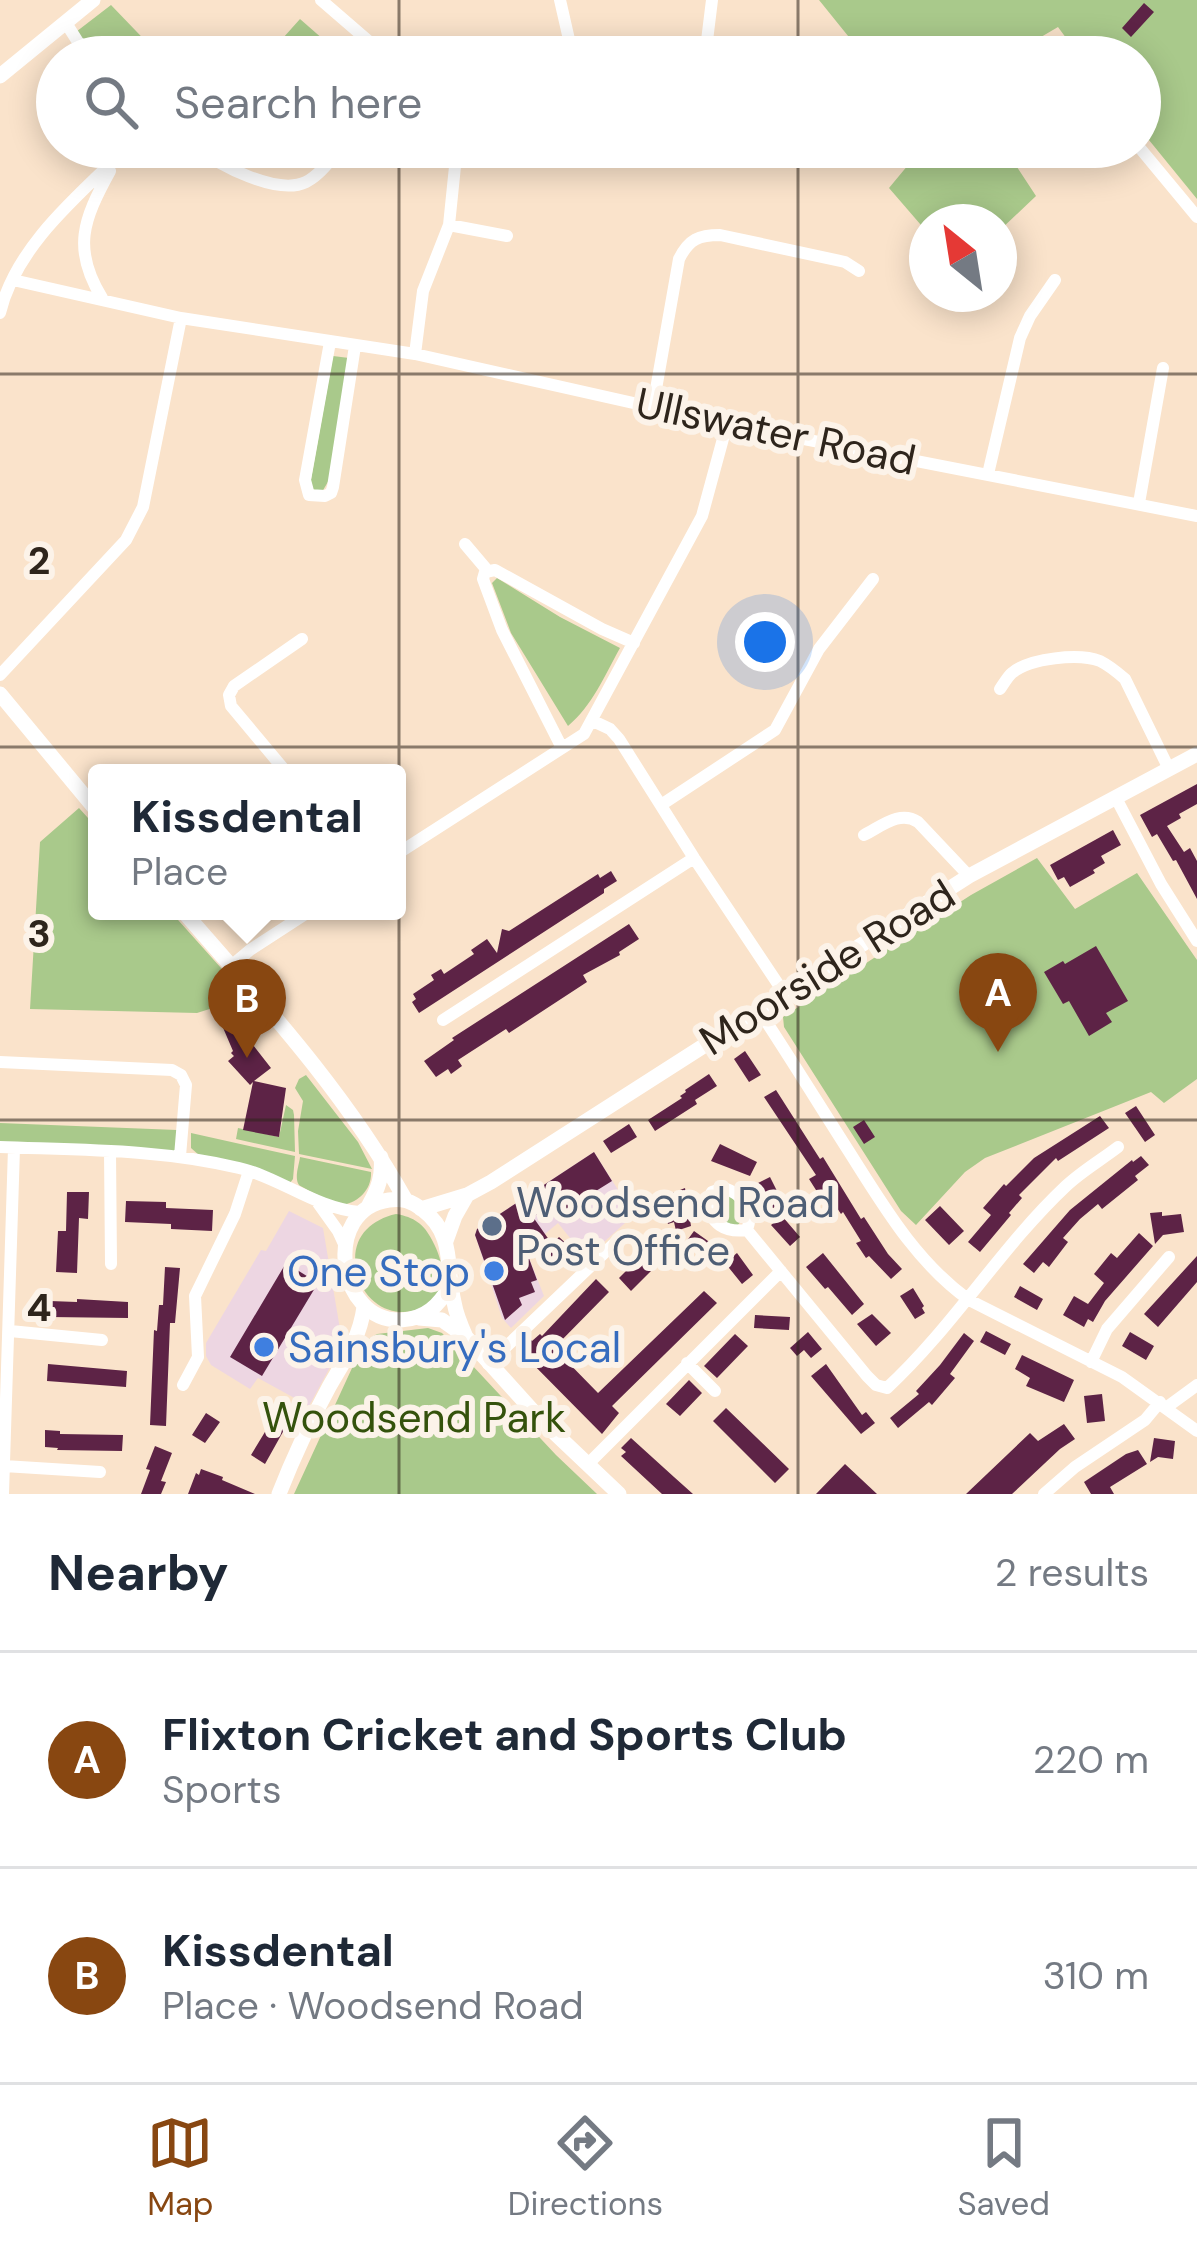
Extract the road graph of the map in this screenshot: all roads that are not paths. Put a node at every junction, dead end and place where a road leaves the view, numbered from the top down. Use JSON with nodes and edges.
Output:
{"nodes":[{"id":1,"x":93,"y":0,"type":"edge"},
{"id":2,"x":321,"y":0,"type":"edge"},
{"id":3,"x":560,"y":0,"type":"edge"},
{"id":4,"x":712,"y":0,"type":"edge"},
{"id":5,"x":66,"y":22,"type":"junction"},
{"id":6,"x":49,"y":36,"type":"edge"},
{"id":7,"x":74,"y":36,"type":"edge"},
{"id":8,"x":362,"y":36,"type":"edge"},
{"id":9,"x":568,"y":36,"type":"edge"},
{"id":10,"x":708,"y":36,"type":"edge"},
{"id":11,"x":36,"y":47,"type":"edge"},
{"id":12,"x":0,"y":76,"type":"edge"},
{"id":13,"x":106,"y":168,"type":"edge"},
{"id":14,"x":113,"y":168,"type":"edge"},
{"id":15,"x":230,"y":168,"type":"edge"},
{"id":16,"x":323,"y":168,"type":"edge"},
{"id":17,"x":455,"y":168,"type":"edge"},
{"id":18,"x":1156,"y":168,"type":"edge"},
{"id":19,"x":1197,"y":217,"type":"edge"},
{"id":20,"x":448,"y":225,"type":"junction"},
{"id":21,"x":507,"y":236,"type":"dead end"},
{"id":22,"x":859,"y":271,"type":"dead end"},
{"id":23,"x":13,"y":280,"type":"junction"},
{"id":24,"x":1055,"y":280,"type":"dead end"},
{"id":25,"x":102,"y":298,"type":"junction"},
{"id":26,"x":0,"y":313,"type":"edge"},
{"id":27,"x":181,"y":318,"type":"junction"},
{"id":28,"x":330,"y":342,"type":"junction"},
{"id":29,"x":355,"y":346,"type":"junction"},
{"id":30,"x":415,"y":354,"type":"junction"},
{"id":31,"x":1163,"y":368,"type":"dead end"},
{"id":32,"x":653,"y":406,"type":"junction"},
{"id":33,"x":727,"y":424,"type":"junction"},
{"id":34,"x":988,"y":474,"type":"junction"},
{"id":35,"x":1138,"y":503,"type":"junction"},
{"id":36,"x":1197,"y":516,"type":"edge"},
{"id":37,"x":465,"y":544,"type":"dead end"},
{"id":38,"x":487,"y":570,"type":"junction"},
{"id":39,"x":873,"y":579,"type":"dead end"},
{"id":40,"x":302,"y":639,"type":"dead end"},
{"id":41,"x":634,"y":643,"type":"junction"},
{"id":42,"x":0,"y":676,"type":"edge"},
{"id":43,"x":1000,"y":689,"type":"dead end"},
{"id":44,"x":0,"y":694,"type":"edge"},
{"id":45,"x":593,"y":721,"type":"junction"},
{"id":46,"x":562,"y":748,"type":"junction"},
{"id":47,"x":1197,"y":754,"type":"edge"},
{"id":48,"x":279,"y":764,"type":"edge"},
{"id":49,"x":1169,"y":769,"type":"junction"},
{"id":50,"x":1116,"y":798,"type":"junction"},
{"id":51,"x":88,"y":800,"type":"edge"},
{"id":52,"x":661,"y":805,"type":"junction"},
{"id":53,"x":864,"y":835,"type":"dead end"},
{"id":54,"x":406,"y":848,"type":"edge"},
{"id":55,"x":694,"y":858,"type":"junction"},
{"id":56,"x":969,"y":876,"type":"junction"},
{"id":57,"x":192,"y":920,"type":"edge"},
{"id":58,"x":296,"y":920,"type":"edge"},
{"id":59,"x":1197,"y":941,"type":"edge"},
{"id":60,"x":231,"y":966,"type":"junction"},
{"id":61,"x":784,"y":993,"type":"junction"},
{"id":62,"x":758,"y":1009,"type":"junction"},
{"id":63,"x":443,"y":1020,"type":"dead end"},
{"id":64,"x":0,"y":1062,"type":"edge"},
{"id":65,"x":7,"y":1147,"type":"edge"},
{"id":66,"x":1118,"y":1147,"type":"dead end"},
{"id":67,"x":110,"y":1151,"type":"junction"},
{"id":68,"x":180,"y":1156,"type":"junction"},
{"id":69,"x":381,"y":1157,"type":"junction"},
{"id":70,"x":249,"y":1171,"type":"junction"},
{"id":71,"x":467,"y":1195,"type":"junction"},
{"id":72,"x":405,"y":1199,"type":"junction"},
{"id":73,"x":317,"y":1202,"type":"junction"},
{"id":74,"x":364,"y":1209,"type":"junction"},
{"id":75,"x":422,"y":1209,"type":"junction"},
{"id":76,"x":747,"y":1230,"type":"dead end"},
{"id":77,"x":620,"y":1238,"type":"dead end"},
{"id":78,"x":446,"y":1241,"type":"junction"},
{"id":79,"x":344,"y":1244,"type":"junction"},
{"id":80,"x":1169,"y":1257,"type":"dead end"},
{"id":81,"x":111,"y":1264,"type":"dead end"},
{"id":82,"x":781,"y":1271,"type":"junction"},
{"id":83,"x":451,"y":1285,"type":"junction"},
{"id":84,"x":969,"y":1300,"type":"junction"},
{"id":85,"x":364,"y":1307,"type":"junction"},
{"id":86,"x":418,"y":1318,"type":"junction"},
{"id":87,"x":386,"y":1319,"type":"junction"},
{"id":88,"x":10,"y":1331,"type":"junction"},
{"id":89,"x":466,"y":1337,"type":"junction"},
{"id":90,"x":103,"y":1340,"type":"dead end"},
{"id":91,"x":356,"y":1340,"type":"junction"},
{"id":92,"x":1091,"y":1362,"type":"junction"},
{"id":93,"x":488,"y":1364,"type":"junction"},
{"id":94,"x":687,"y":1364,"type":"junction"},
{"id":95,"x":195,"y":1365,"type":"junction"},
{"id":96,"x":211,"y":1375,"type":"dead end"},
{"id":97,"x":183,"y":1385,"type":"dead end"},
{"id":98,"x":1197,"y":1385,"type":"edge"},
{"id":99,"x":715,"y":1391,"type":"dead end"},
{"id":100,"x":1163,"y":1405,"type":"junction"},
{"id":101,"x":1197,"y":1431,"type":"edge"},
{"id":102,"x":588,"y":1464,"type":"junction"},
{"id":103,"x":4,"y":1466,"type":"junction"},
{"id":104,"x":100,"y":1472,"type":"dead end"},
{"id":105,"x":3,"y":1494,"type":"edge"},
{"id":106,"x":279,"y":1494,"type":"edge"},
{"id":107,"x":620,"y":1494,"type":"edge"},
{"id":108,"x":1044,"y":1494,"type":"edge"}],
"edges":[{"from":1,"to":5,"type":"street"},
{"from":2,"to":8,"type":"street"},
{"from":3,"to":9,"type":"street"},
{"from":4,"to":10,"type":"street"},
{"from":5,"to":6,"type":"street"},
{"from":5,"to":7,"type":"street"},
{"from":11,"to":12,"type":"street"},
{"from":13,"to":23,"type":"street"},
{"from":14,"to":25,"type":"street"},
{"from":15,"to":16,"type":"street"},
{"from":17,"to":20,"type":"street"},
{"from":18,"to":19,"type":"street"},
{"from":20,"to":21,"type":"street"},
{"from":20,"to":30,"type":"street"},
{"from":22,"to":32,"type":"street"},
{"from":23,"to":25,"type":"street","name":"Ullswater Road"},
{"from":23,"to":26,"type":"street"},
{"from":24,"to":34,"type":"street"},
{"from":25,"to":27,"type":"street","name":"Ullswater Road"},
{"from":27,"to":28,"type":"street","name":"Ullswater Road"},
{"from":27,"to":42,"type":"street"},
{"from":28,"to":29,"type":"street","name":"Ullswater Road"},
{"from":28,"to":29,"type":"street"},
{"from":29,"to":30,"type":"street","name":"Ullswater Road"},
{"from":30,"to":32,"type":"street","name":"Ullswater Road"},
{"from":31,"to":35,"type":"street"},
{"from":32,"to":33,"type":"street","name":"Ullswater Road"},
{"from":33,"to":34,"type":"street","name":"Ullswater Road"},
{"from":33,"to":41,"type":"street"},
{"from":34,"to":35,"type":"street","name":"Ullswater Road"},
{"from":35,"to":36,"type":"street","name":"Ullswater Road"},
{"from":37,"to":38,"type":"street"},
{"from":38,"to":41,"type":"street"},
{"from":38,"to":46,"type":"street"},
{"from":39,"to":52,"type":"street"},
{"from":40,"to":48,"type":"street"},
{"from":41,"to":45,"type":"street"},
{"from":43,"to":49,"type":"street"},
{"from":44,"to":51,"type":"street"},
{"from":45,"to":46,"type":"street"},
{"from":45,"to":52,"type":"street"},
{"from":46,"to":54,"type":"street"},
{"from":47,"to":49,"type":"street","name":"Moorside Road"},
{"from":49,"to":50,"type":"street","name":"Moorside Road"},
{"from":50,"to":56,"type":"street","name":"Moorside Road"},
{"from":50,"to":59,"type":"street"},
{"from":52,"to":55,"type":"street"},
{"from":53,"to":56,"type":"street"},
{"from":55,"to":61,"type":"street"},
{"from":55,"to":63,"type":"street"},
{"from":56,"to":61,"type":"street","name":"Moorside Road"},
{"from":57,"to":60,"type":"street"},
{"from":58,"to":60,"type":"street"},
{"from":60,"to":69,"type":"street"},
{"from":61,"to":62,"type":"street","name":"Moorside Road"},
{"from":62,"to":71,"type":"street","name":"Moorside Road"},
{"from":62,"to":84,"type":"street"},
{"from":64,"to":68,"type":"street"},
{"from":65,"to":67,"type":"street"},
{"from":65,"to":88,"type":"street"},
{"from":66,"to":84,"type":"street"},
{"from":67,"to":68,"type":"street"},
{"from":67,"to":81,"type":"street"},
{"from":68,"to":70,"type":"street"},
{"from":69,"to":72,"type":"street"},
{"from":69,"to":74,"type":"street"},
{"from":70,"to":73,"type":"street"},
{"from":70,"to":95,"type":"street"},
{"from":71,"to":75,"type":"street","name":"Moorside Road"},
{"from":71,"to":78,"type":"street"},
{"from":72,"to":74,"type":"street"},
{"from":72,"to":75,"type":"street"},
{"from":73,"to":74,"type":"street"},
{"from":73,"to":79,"type":"street"},
{"from":74,"to":79,"type":"street"},
{"from":75,"to":78,"type":"street"},
{"from":76,"to":82,"type":"street"},
{"from":77,"to":93,"type":"street"},
{"from":78,"to":83,"type":"street"},
{"from":79,"to":85,"type":"street"},
{"from":80,"to":92,"type":"street"},
{"from":82,"to":84,"type":"street"},
{"from":82,"to":94,"type":"street"},
{"from":83,"to":86,"type":"street"},
{"from":83,"to":89,"type":"street"},
{"from":84,"to":92,"type":"street"},
{"from":85,"to":87,"type":"street"},
{"from":85,"to":91,"type":"street"},
{"from":86,"to":87,"type":"street"},
{"from":86,"to":89,"type":"street"},
{"from":87,"to":91,"type":"street"},
{"from":88,"to":90,"type":"street"},
{"from":88,"to":103,"type":"street"},
{"from":89,"to":93,"type":"street"},
{"from":91,"to":106,"type":"street"},
{"from":92,"to":100,"type":"street"},
{"from":93,"to":102,"type":"street"},
{"from":94,"to":99,"type":"street"},
{"from":94,"to":102,"type":"street"},
{"from":95,"to":96,"type":"street"},
{"from":95,"to":97,"type":"street"},
{"from":98,"to":100,"type":"street"},
{"from":100,"to":101,"type":"street"},
{"from":100,"to":108,"type":"street"},
{"from":102,"to":107,"type":"street"},
{"from":103,"to":104,"type":"street"},
{"from":103,"to":105,"type":"street"}]}
